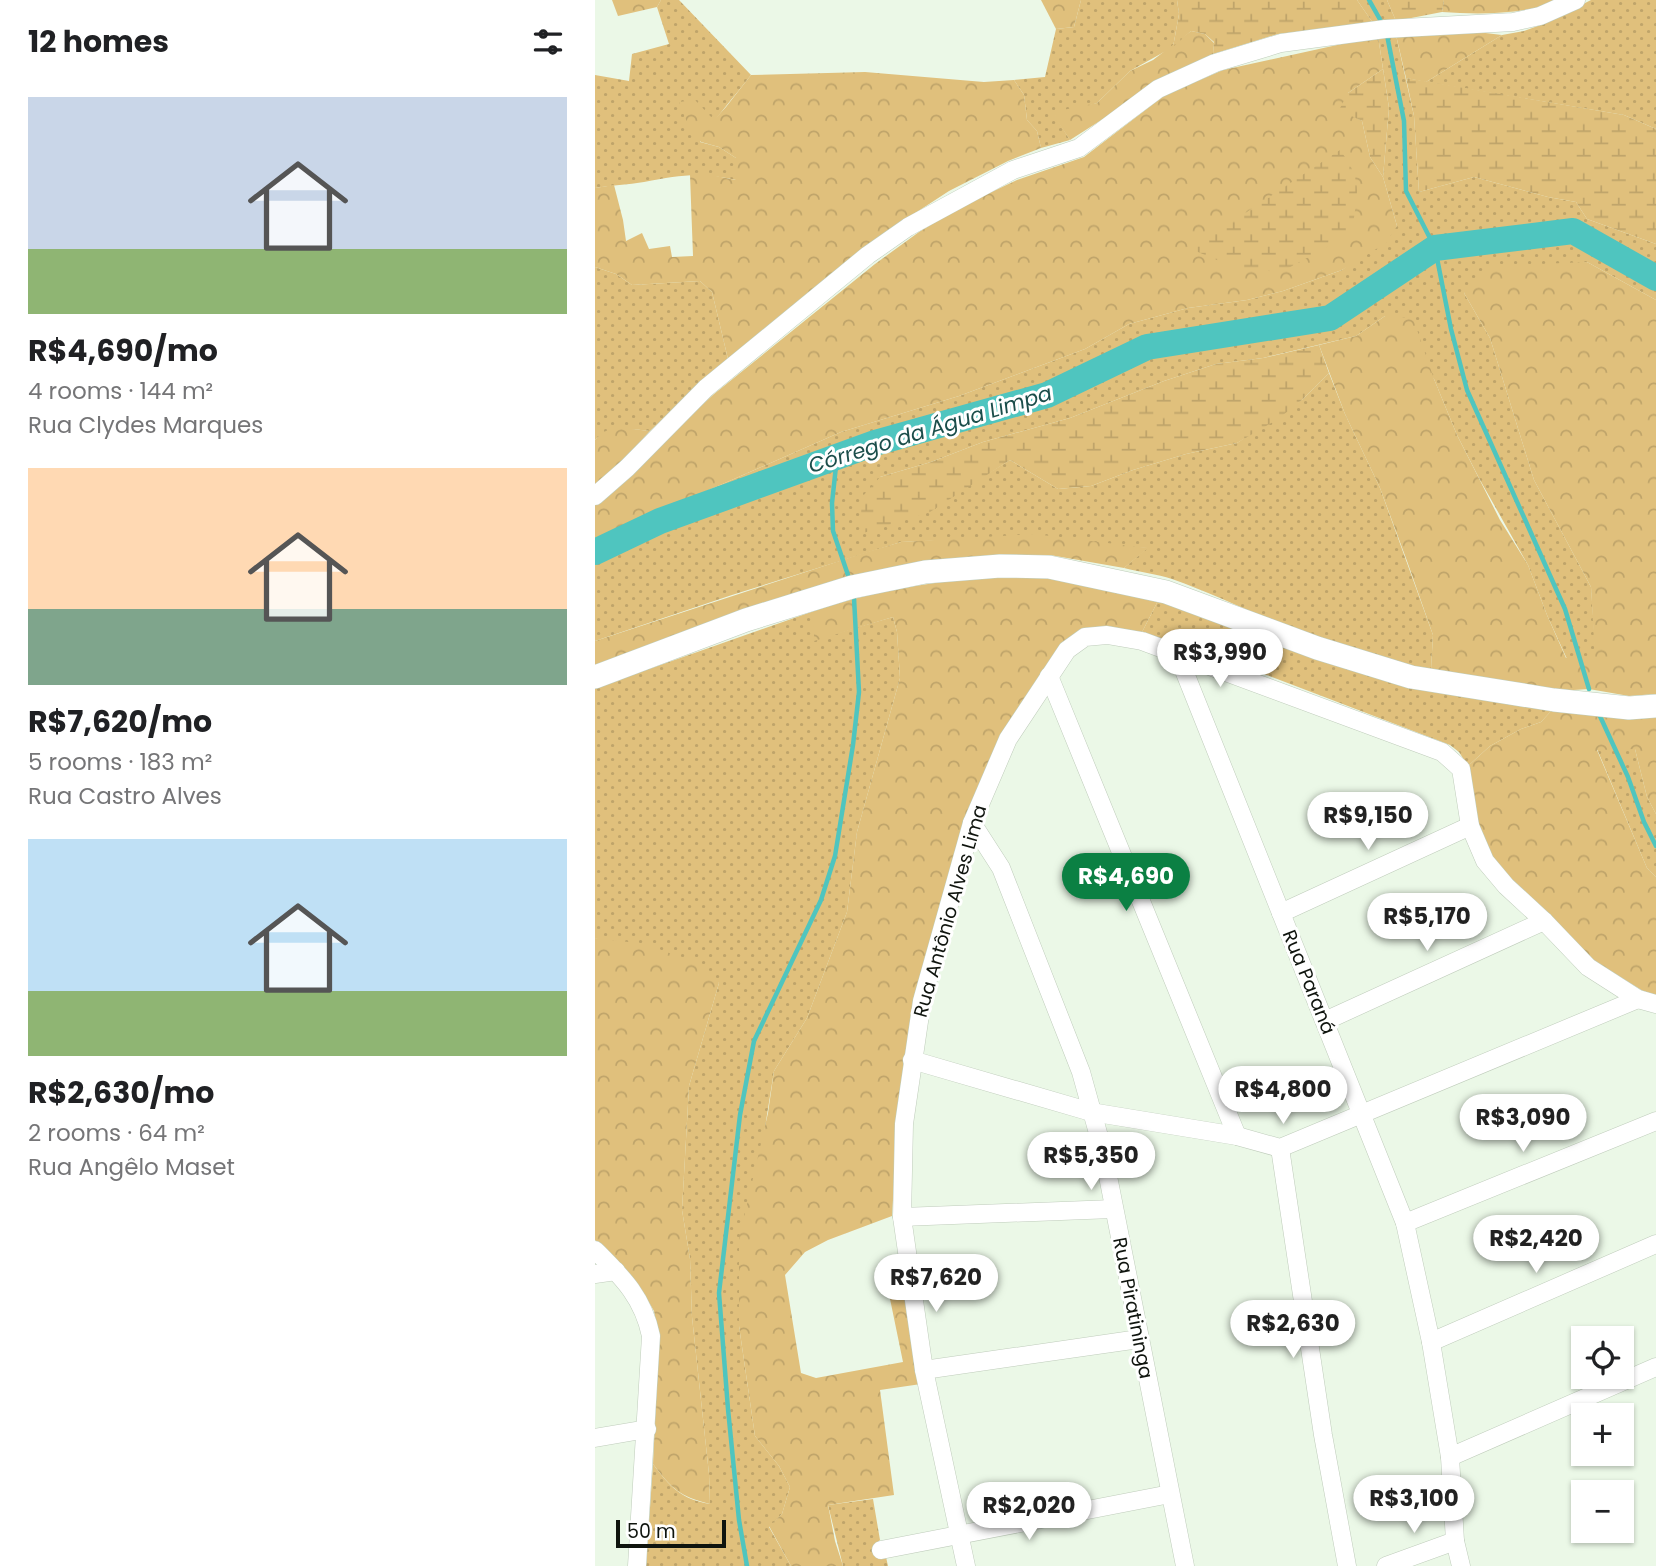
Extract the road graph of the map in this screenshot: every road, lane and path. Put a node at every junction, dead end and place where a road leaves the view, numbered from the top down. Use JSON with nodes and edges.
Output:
{"nodes":[{"id":1,"x":1576,"y":0,"type":"edge"},
{"id":2,"x":595,"y":496,"type":"edge"},
{"id":3,"x":1177,"y":653,"type":"junction"},
{"id":4,"x":1049,"y":676,"type":"junction"},
{"id":5,"x":595,"y":677,"type":"edge"},
{"id":6,"x":1656,"y":706,"type":"edge"},
{"id":7,"x":972,"y":823,"type":"junction"},
{"id":8,"x":1470,"y":826,"type":"junction"},
{"id":9,"x":1282,"y":913,"type":"junction"},
{"id":10,"x":1544,"y":921,"type":"junction"},
{"id":11,"x":1638,"y":999,"type":"junction"},
{"id":12,"x":1656,"y":1004,"type":"edge"},
{"id":13,"x":1325,"y":1021,"type":"junction"},
{"id":14,"x":912,"y":1060,"type":"junction"},
{"id":15,"x":1091,"y":1112,"type":"junction"},
{"id":16,"x":1361,"y":1115,"type":"junction"},
{"id":17,"x":1656,"y":1121,"type":"edge"},
{"id":18,"x":1237,"y":1136,"type":"junction"},
{"id":19,"x":1280,"y":1148,"type":"junction"},
{"id":20,"x":1113,"y":1209,"type":"junction"},
{"id":21,"x":902,"y":1217,"type":"junction"},
{"id":22,"x":1405,"y":1223,"type":"junction"},
{"id":23,"x":1656,"y":1244,"type":"edge"},
{"id":24,"x":595,"y":1250,"type":"edge"},
{"id":25,"x":616,"y":1271,"type":"junction"},
{"id":26,"x":595,"y":1274,"type":"edge"},
{"id":27,"x":1139,"y":1339,"type":"junction"},
{"id":28,"x":1431,"y":1342,"type":"junction"},
{"id":29,"x":1656,"y":1367,"type":"edge"},
{"id":30,"x":924,"y":1370,"type":"junction"},
{"id":31,"x":647,"y":1429,"type":"junction"},
{"id":32,"x":595,"y":1438,"type":"edge"},
{"id":33,"x":1450,"y":1457,"type":"junction"},
{"id":34,"x":1170,"y":1494,"type":"junction"},
{"id":35,"x":960,"y":1536,"type":"junction"},
{"id":36,"x":1455,"y":1541,"type":"junction"},
{"id":37,"x":881,"y":1550,"type":"dead end"},
{"id":38,"x":637,"y":1566,"type":"edge"},
{"id":39,"x":966,"y":1566,"type":"edge"},
{"id":40,"x":1185,"y":1566,"type":"edge"},
{"id":41,"x":1347,"y":1566,"type":"edge"},
{"id":42,"x":1387,"y":1566,"type":"edge"},
{"id":43,"x":1461,"y":1566,"type":"edge"}],
"edges":[{"from":1,"to":2,"type":"street"},
{"from":3,"to":4,"type":"street","name":"Rua Antônio Alves Lima"},
{"from":3,"to":8,"type":"street","name":"Rua Antônio Alves Lima"},
{"from":3,"to":9,"type":"street","name":"Rua Paraná"},
{"from":4,"to":7,"type":"street","name":"Rua Antônio Alves Lima"},
{"from":4,"to":18,"type":"street"},
{"from":5,"to":6,"type":"main road"},
{"from":7,"to":14,"type":"street","name":"Rua Antônio Alves Lima"},
{"from":7,"to":15,"type":"street","name":"Rua Piratininga"},
{"from":8,"to":9,"type":"street"},
{"from":8,"to":10,"type":"street","name":"Rua Antônio Alves Lima"},
{"from":9,"to":13,"type":"street","name":"Rua Paraná"},
{"from":10,"to":11,"type":"street","name":"Rua Antônio Alves Lima"},
{"from":10,"to":13,"type":"street"},
{"from":11,"to":12,"type":"street","name":"Rua Antônio Alves Lima"},
{"from":11,"to":16,"type":"street"},
{"from":13,"to":16,"type":"street","name":"Rua Paraná"},
{"from":14,"to":15,"type":"street"},
{"from":14,"to":21,"type":"street","name":"Rua Antônio Alves Lima"},
{"from":15,"to":18,"type":"street"},
{"from":15,"to":20,"type":"street","name":"Rua Piratininga"},
{"from":16,"to":19,"type":"street"},
{"from":16,"to":22,"type":"street","name":"Rua Paraná"},
{"from":17,"to":22,"type":"street"},
{"from":18,"to":19,"type":"street"},
{"from":19,"to":41,"type":"street"},
{"from":20,"to":21,"type":"street"},
{"from":20,"to":27,"type":"street","name":"Rua Piratininga"},
{"from":21,"to":30,"type":"street","name":"Rua Antônio Alves Lima"},
{"from":22,"to":28,"type":"street","name":"Rua Paraná"},
{"from":23,"to":28,"type":"street"},
{"from":24,"to":25,"type":"street"},
{"from":25,"to":26,"type":"street"},
{"from":25,"to":31,"type":"street"},
{"from":27,"to":30,"type":"street"},
{"from":27,"to":34,"type":"street","name":"Rua Piratininga"},
{"from":28,"to":33,"type":"street","name":"Rua Paraná"},
{"from":29,"to":33,"type":"street"},
{"from":30,"to":35,"type":"street","name":"Rua Antônio Alves Lima"},
{"from":31,"to":32,"type":"street"},
{"from":31,"to":38,"type":"street"},
{"from":33,"to":36,"type":"street","name":"Rua Paraná"},
{"from":34,"to":35,"type":"street"},
{"from":34,"to":40,"type":"street","name":"Rua Piratininga"},
{"from":35,"to":37,"type":"street"},
{"from":35,"to":39,"type":"street","name":"Rua Antônio Alves Lima"},
{"from":36,"to":42,"type":"street"},
{"from":36,"to":43,"type":"street","name":"Rua Paraná"}]}
